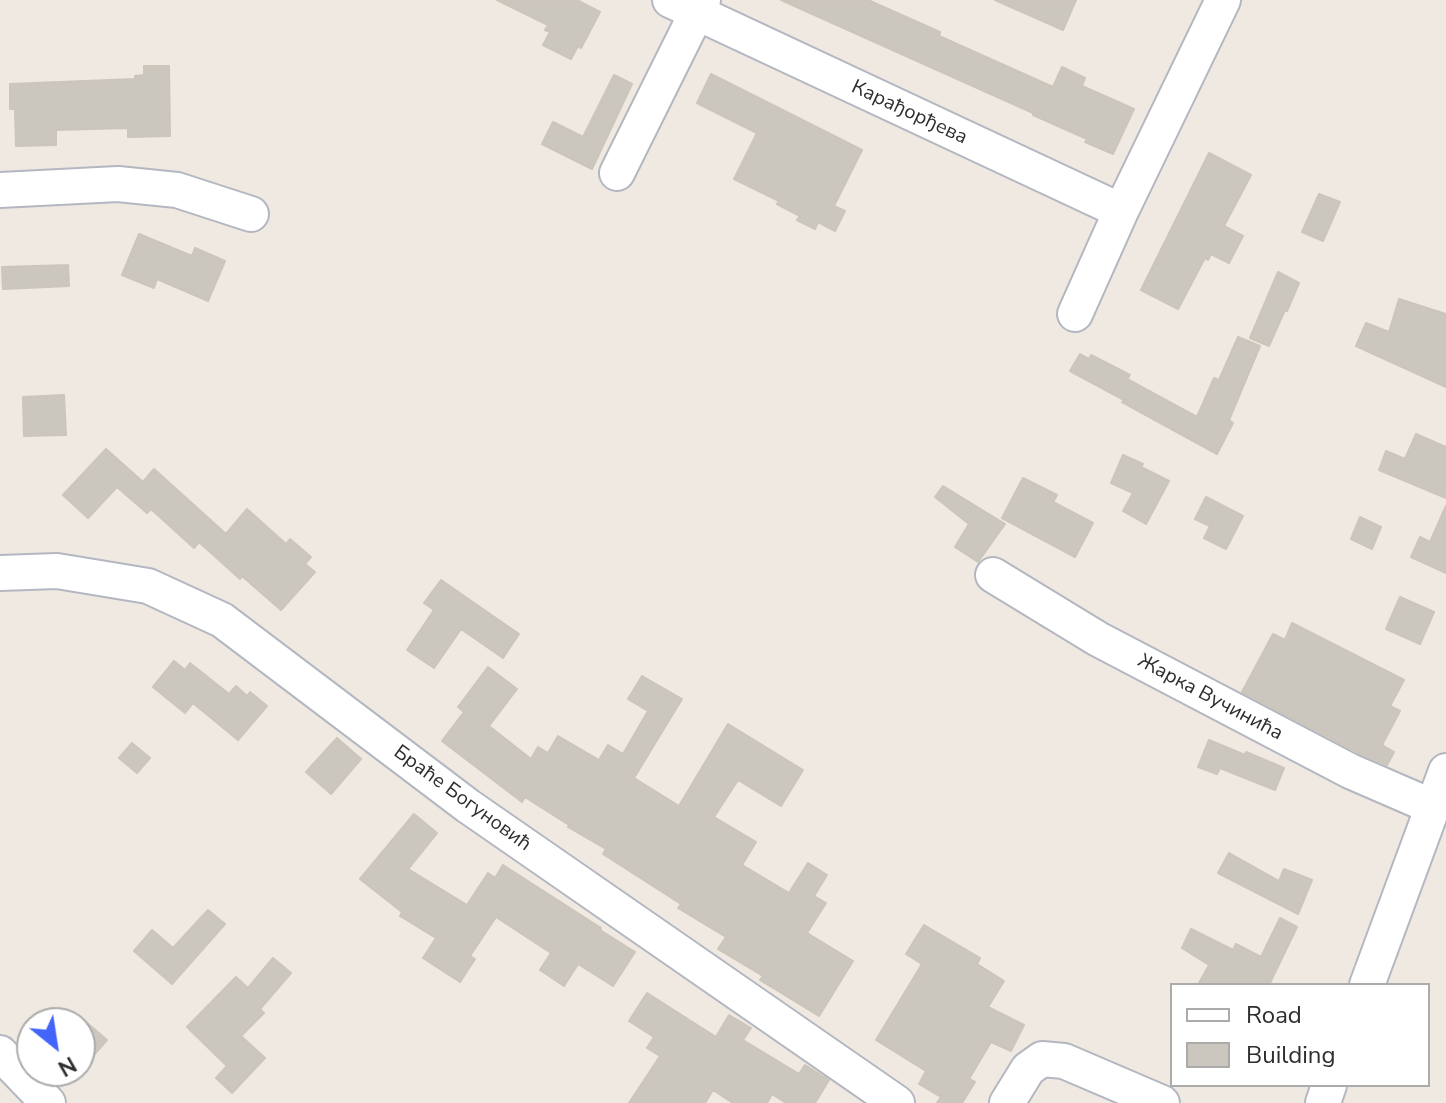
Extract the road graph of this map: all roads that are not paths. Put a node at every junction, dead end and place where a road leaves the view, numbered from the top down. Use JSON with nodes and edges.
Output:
{"nodes":[{"id":1,"x":1223,"y":0,"type":"edge"},
{"id":2,"x":690,"y":5,"type":"edge"},
{"id":3,"x":617,"y":173,"type":"dead end"},
{"id":4,"x":0,"y":190,"type":"edge"},
{"id":5,"x":1121,"y":211,"type":"junction"},
{"id":6,"x":251,"y":214,"type":"dead end"},
{"id":7,"x":1075,"y":314,"type":"dead end"},
{"id":8,"x":0,"y":573,"type":"edge"},
{"id":9,"x":993,"y":575,"type":"dead end"},
{"id":10,"x":1446,"y":771,"type":"edge"},
{"id":11,"x":1433,"y":807,"type":"junction"},
{"id":12,"x":1368,"y":983,"type":"edge"},
{"id":13,"x":0,"y":1053,"type":"edge"},
{"id":14,"x":48,"y":1103,"type":"edge"},
{"id":15,"x":897,"y":1103,"type":"edge"},
{"id":16,"x":1007,"y":1103,"type":"edge"},
{"id":17,"x":1162,"y":1103,"type":"edge"}],
"edges":[{"from":1,"to":5,"type":"street"},
{"from":2,"to":3,"type":"street","name":"Карађорђева"},
{"from":2,"to":5,"type":"street","name":"Карађорђева"},
{"from":4,"to":6,"type":"street"},
{"from":5,"to":7,"type":"street"},
{"from":8,"to":15,"type":"street","name":"Браће Богуновић"},
{"from":9,"to":11,"type":"street","name":"Жарка Вучинића"},
{"from":10,"to":11,"type":"street"},
{"from":11,"to":12,"type":"street"},
{"from":13,"to":14,"type":"street"},
{"from":16,"to":17,"type":"street"}]}
